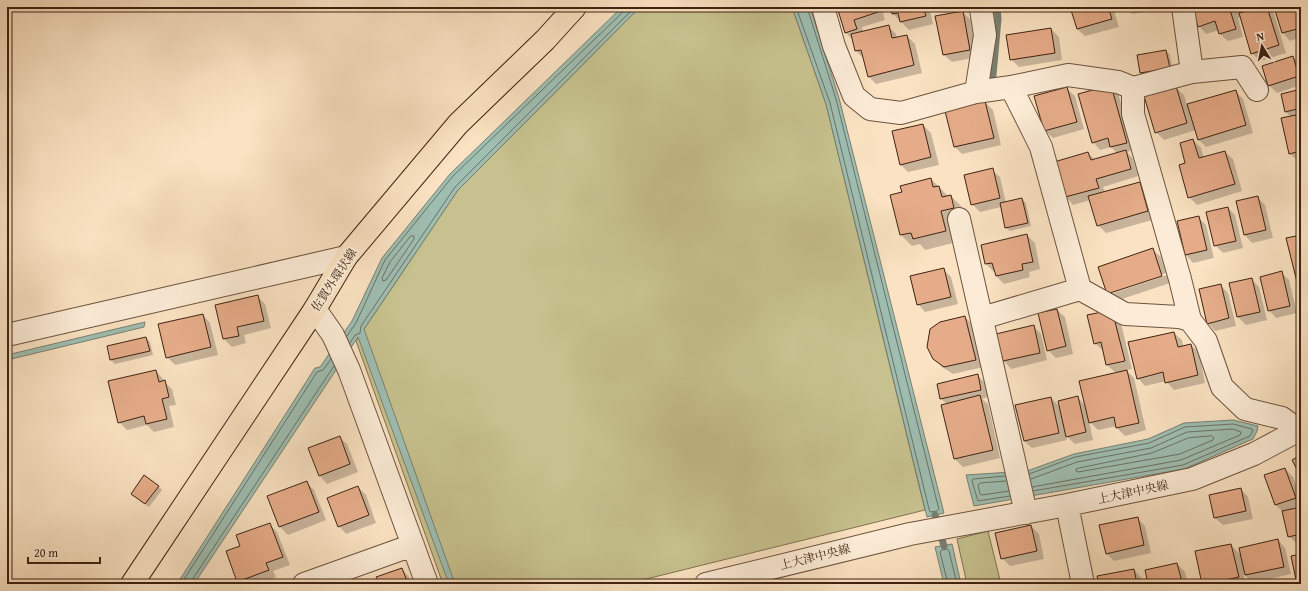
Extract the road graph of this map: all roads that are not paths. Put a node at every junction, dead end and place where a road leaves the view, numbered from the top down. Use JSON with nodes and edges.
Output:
{"nodes":[{"id":1,"x":575,"y":7,"type":"edge"},
{"id":2,"x":823,"y":7,"type":"edge"},
{"id":3,"x":1183,"y":7,"type":"edge"},
{"id":4,"x":981,"y":9,"type":"dead end"},
{"id":5,"x":1192,"y":72,"type":"junction"},
{"id":6,"x":1011,"y":87,"type":"junction"},
{"id":7,"x":1133,"y":88,"type":"junction"},
{"id":8,"x":1258,"y":90,"type":"dead end"},
{"id":9,"x":976,"y":92,"type":"junction"},
{"id":10,"x":959,"y":219,"type":"dead end"},
{"id":11,"x":346,"y":257,"type":"junction"},
{"id":12,"x":1080,"y":289,"type":"junction"},
{"id":13,"x":315,"y":309,"type":"junction"},
{"id":14,"x":982,"y":318,"type":"junction"},
{"id":15,"x":1190,"y":320,"type":"junction"},
{"id":16,"x":7,"y":336,"type":"edge"},
{"id":17,"x":1300,"y":430,"type":"edge"},
{"id":18,"x":1067,"y":505,"type":"junction"},
{"id":19,"x":1026,"y":513,"type":"junction"},
{"id":20,"x":413,"y":546,"type":"junction"},
{"id":21,"x":132,"y":584,"type":"edge"},
{"id":22,"x":304,"y":584,"type":"edge"},
{"id":23,"x":427,"y":584,"type":"edge"},
{"id":24,"x":706,"y":584,"type":"edge"},
{"id":25,"x":1083,"y":584,"type":"edge"}],
"edges":[{"from":1,"to":11,"type":"main road","name":"佐賀外環状線"},
{"from":2,"to":9,"type":"street"},
{"from":3,"to":5,"type":"street"},
{"from":4,"to":9,"type":"street"},
{"from":5,"to":7,"type":"street"},
{"from":5,"to":8,"type":"street"},
{"from":6,"to":7,"type":"street"},
{"from":6,"to":9,"type":"street"},
{"from":6,"to":12,"type":"street"},
{"from":7,"to":15,"type":"street"},
{"from":10,"to":14,"type":"street"},
{"from":11,"to":13,"type":"main road","name":"佐賀外環状線"},
{"from":11,"to":16,"type":"street"},
{"from":12,"to":14,"type":"street"},
{"from":12,"to":15,"type":"street"},
{"from":13,"to":20,"type":"street"},
{"from":13,"to":21,"type":"main road","name":"佐賀外環状線"},
{"from":14,"to":19,"type":"street"},
{"from":15,"to":17,"type":"street"},
{"from":17,"to":18,"type":"street","name":"上大津中央線"},
{"from":18,"to":19,"type":"street","name":"上大津中央線"},
{"from":18,"to":25,"type":"street"},
{"from":19,"to":24,"type":"street","name":"上大津中央線"},
{"from":20,"to":22,"type":"street"},
{"from":20,"to":23,"type":"street"}]}
